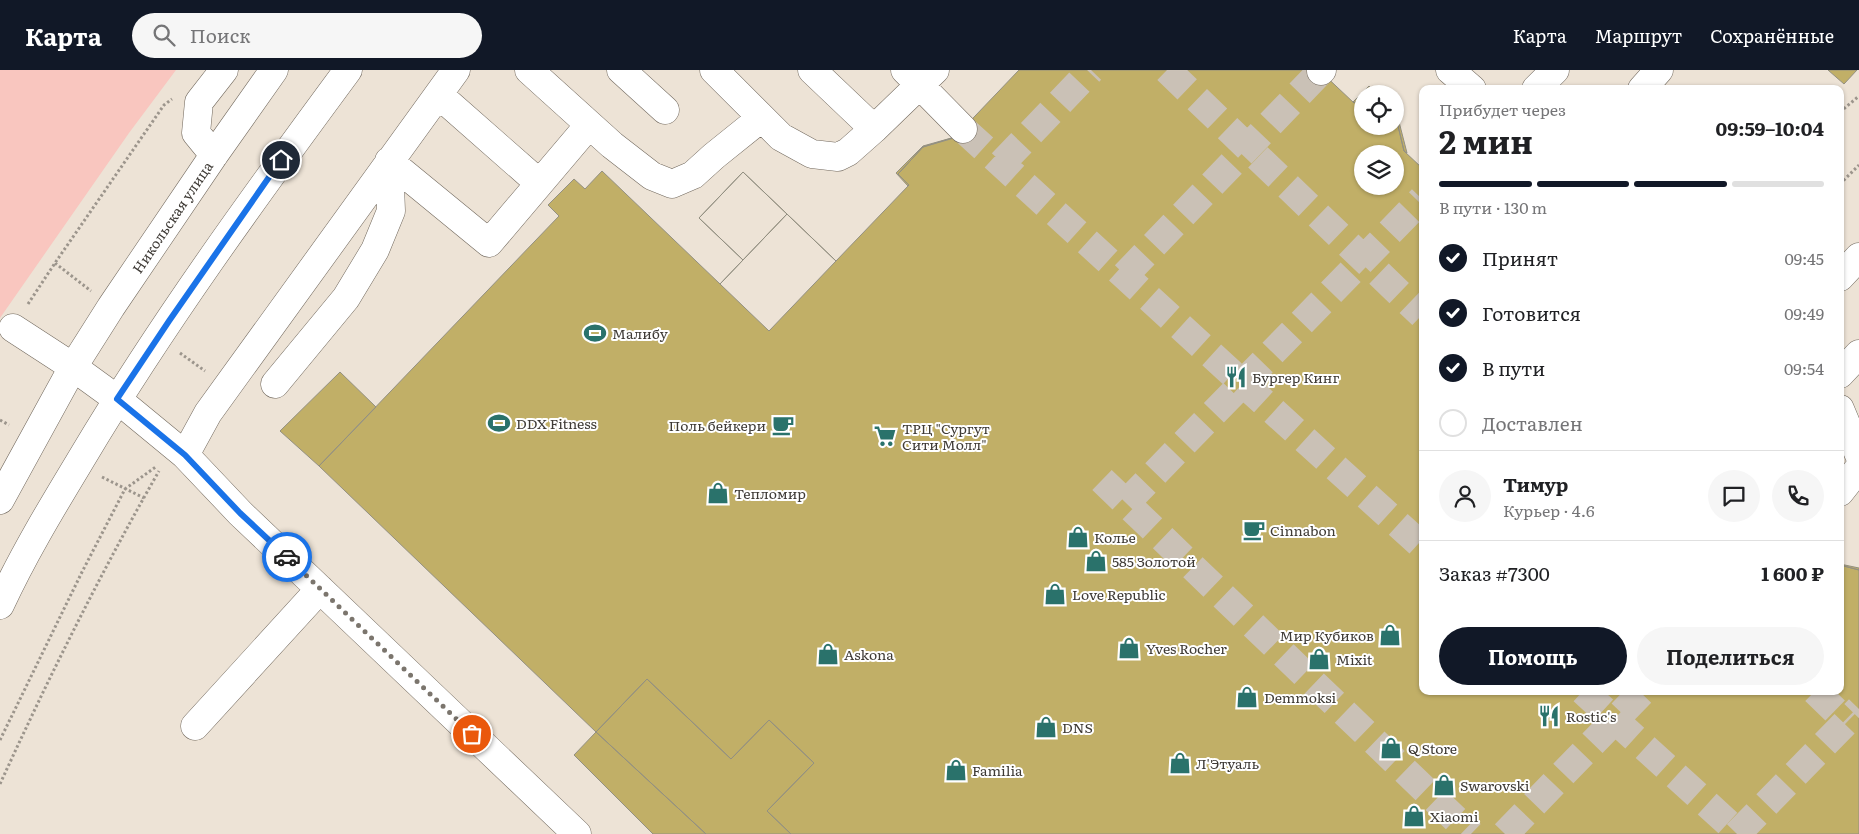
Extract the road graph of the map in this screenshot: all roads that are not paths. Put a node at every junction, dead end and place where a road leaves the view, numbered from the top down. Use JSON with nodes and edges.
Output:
{"nodes":[{"id":1,"x":224,"y":70,"type":"edge"},
{"id":2,"x":274,"y":70,"type":"edge"},
{"id":3,"x":348,"y":70,"type":"edge"},
{"id":4,"x":456,"y":70,"type":"edge"},
{"id":5,"x":529,"y":70,"type":"edge"},
{"id":6,"x":621,"y":70,"type":"edge"},
{"id":7,"x":714,"y":70,"type":"edge"},
{"id":8,"x":812,"y":70,"type":"edge"},
{"id":9,"x":1555,"y":70,"type":"edge"},
{"id":10,"x":1659,"y":70,"type":"edge"},
{"id":11,"x":920,"y":75,"type":"edge"},
{"id":12,"x":1540,"y":85,"type":"edge"},
{"id":13,"x":1646,"y":85,"type":"edge"},
{"id":14,"x":439,"y":95,"type":"junction"},
{"id":15,"x":665,"y":110,"type":"dead end"},
{"id":16,"x":760,"y":118,"type":"junction"},
{"id":17,"x":590,"y":125,"type":"junction"},
{"id":18,"x":963,"y":128,"type":"tunnel mouth"},
{"id":19,"x":874,"y":129,"type":"junction"},
{"id":20,"x":214,"y":155,"type":"junction"},
{"id":21,"x":389,"y":161,"type":"junction"},
{"id":22,"x":539,"y":183,"type":"junction"},
{"id":23,"x":1859,"y":257,"type":"edge"},
{"id":24,"x":1844,"y":273,"type":"edge"},
{"id":25,"x":13,"y":328,"type":"road end"},
{"id":26,"x":1859,"y":354,"type":"edge"},
{"id":27,"x":73,"y":367,"type":"junction"},
{"id":28,"x":1844,"y":370,"type":"edge"},
{"id":29,"x":276,"y":384,"type":"dead end"},
{"id":30,"x":117,"y":399,"type":"junction"},
{"id":31,"x":1844,"y":419,"type":"edge"},
{"id":32,"x":185,"y":455,"type":"junction"},
{"id":33,"x":1859,"y":455,"type":"edge"},
{"id":34,"x":1859,"y":468,"type":"edge"},
{"id":35,"x":1844,"y":487,"type":"edge"},
{"id":36,"x":0,"y":500,"type":"edge"},
{"id":37,"x":320,"y":590,"type":"junction"},
{"id":38,"x":0,"y":605,"type":"edge"},
{"id":39,"x":195,"y":726,"type":"dead end"},
{"id":40,"x":578,"y":834,"type":"edge"}],
"edges":[{"from":1,"to":20,"type":"street"},
{"from":2,"to":20,"type":"street","name":"Никольская улица"},
{"from":3,"to":30,"type":"street"},
{"from":4,"to":14,"type":"street"},
{"from":5,"to":17,"type":"street"},
{"from":6,"to":15,"type":"street"},
{"from":7,"to":16,"type":"street"},
{"from":8,"to":19,"type":"street"},
{"from":9,"to":12,"type":"street"},
{"from":10,"to":13,"type":"street"},
{"from":11,"to":18,"type":"street"},
{"from":11,"to":19,"type":"street"},
{"from":14,"to":21,"type":"street"},
{"from":14,"to":22,"type":"street"},
{"from":16,"to":17,"type":"street"},
{"from":16,"to":19,"type":"street"},
{"from":17,"to":22,"type":"street"},
{"from":20,"to":27,"type":"street","name":"Никольская улица"},
{"from":21,"to":22,"type":"street"},
{"from":21,"to":29,"type":"street"},
{"from":21,"to":32,"type":"street"},
{"from":23,"to":24,"type":"street"},
{"from":25,"to":27,"type":"street"},
{"from":26,"to":28,"type":"street"},
{"from":27,"to":30,"type":"street"},
{"from":27,"to":36,"type":"street","name":"Никольская улица"},
{"from":30,"to":32,"type":"street"},
{"from":30,"to":38,"type":"street"},
{"from":31,"to":33,"type":"street"},
{"from":32,"to":37,"type":"street"},
{"from":34,"to":35,"type":"street"},
{"from":37,"to":39,"type":"street"},
{"from":37,"to":40,"type":"street"}]}
